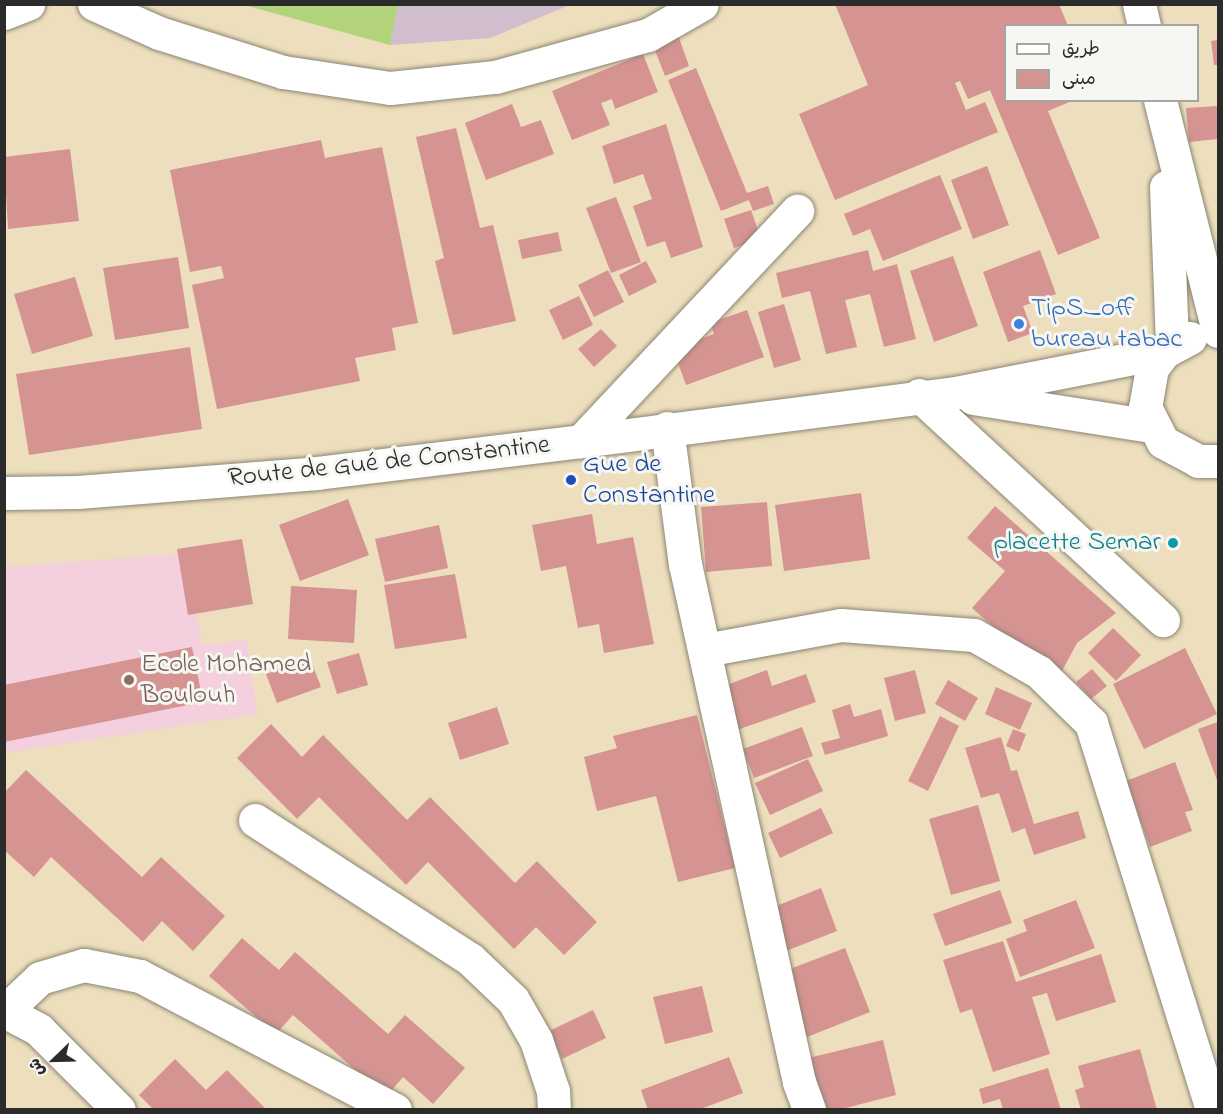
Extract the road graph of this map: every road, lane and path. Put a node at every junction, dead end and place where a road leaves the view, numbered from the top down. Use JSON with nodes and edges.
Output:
{"nodes":[{"id":1,"x":28,"y":4,"type":"edge"},
{"id":2,"x":94,"y":4,"type":"edge"},
{"id":3,"x":702,"y":4,"type":"edge"},
{"id":4,"x":1139,"y":4,"type":"edge"},
{"id":5,"x":4,"y":13,"type":"edge"},
{"id":6,"x":1144,"y":24,"type":"edge"},
{"id":7,"x":1162,"y":113,"type":"edge"},
{"id":8,"x":797,"y":211,"type":"dead end"},
{"id":9,"x":1218,"y":333,"type":"edge"},
{"id":10,"x":1168,"y":349,"type":"junction"},
{"id":11,"x":934,"y":395,"type":"junction"},
{"id":12,"x":1151,"y":426,"type":"junction"},
{"id":13,"x":667,"y":428,"type":"junction"},
{"id":14,"x":581,"y":441,"type":"junction"},
{"id":15,"x":1218,"y":461,"type":"edge"},
{"id":16,"x":4,"y":493,"type":"edge"},
{"id":17,"x":1163,"y":620,"type":"dead end"},
{"id":18,"x":705,"y":650,"type":"junction"},
{"id":19,"x":255,"y":820,"type":"dead end"},
{"id":20,"x":5,"y":1011,"type":"edge"},
{"id":21,"x":119,"y":1110,"type":"edge"},
{"id":22,"x":395,"y":1110,"type":"edge"},
{"id":23,"x":554,"y":1110,"type":"edge"},
{"id":24,"x":809,"y":1110,"type":"edge"},
{"id":25,"x":1212,"y":1110,"type":"edge"}],
"edges":[{"from":1,"to":5,"type":"street"},
{"from":2,"to":3,"type":"street"},
{"from":4,"to":6,"type":"street"},
{"from":7,"to":9,"type":"street"},
{"from":7,"to":10,"type":"street"},
{"from":8,"to":14,"type":"street"},
{"from":9,"to":10,"type":"street","name":"Route de Gué de Constantine"},
{"from":10,"to":11,"type":"street","name":"Route de Gué de Constantine"},
{"from":10,"to":12,"type":"street"},
{"from":11,"to":12,"type":"street","name":"Route de Gué de Constantine"},
{"from":11,"to":13,"type":"street","name":"Route de Gué de Constantine"},
{"from":11,"to":17,"type":"street"},
{"from":12,"to":15,"type":"street"},
{"from":13,"to":14,"type":"street","name":"Route de Gué de Constantine"},
{"from":13,"to":18,"type":"street"},
{"from":14,"to":16,"type":"street","name":"Route de Gué de Constantine"},
{"from":18,"to":24,"type":"street"},
{"from":18,"to":25,"type":"street"},
{"from":19,"to":23,"type":"street"},
{"from":20,"to":21,"type":"street"},
{"from":20,"to":22,"type":"street"}]}
